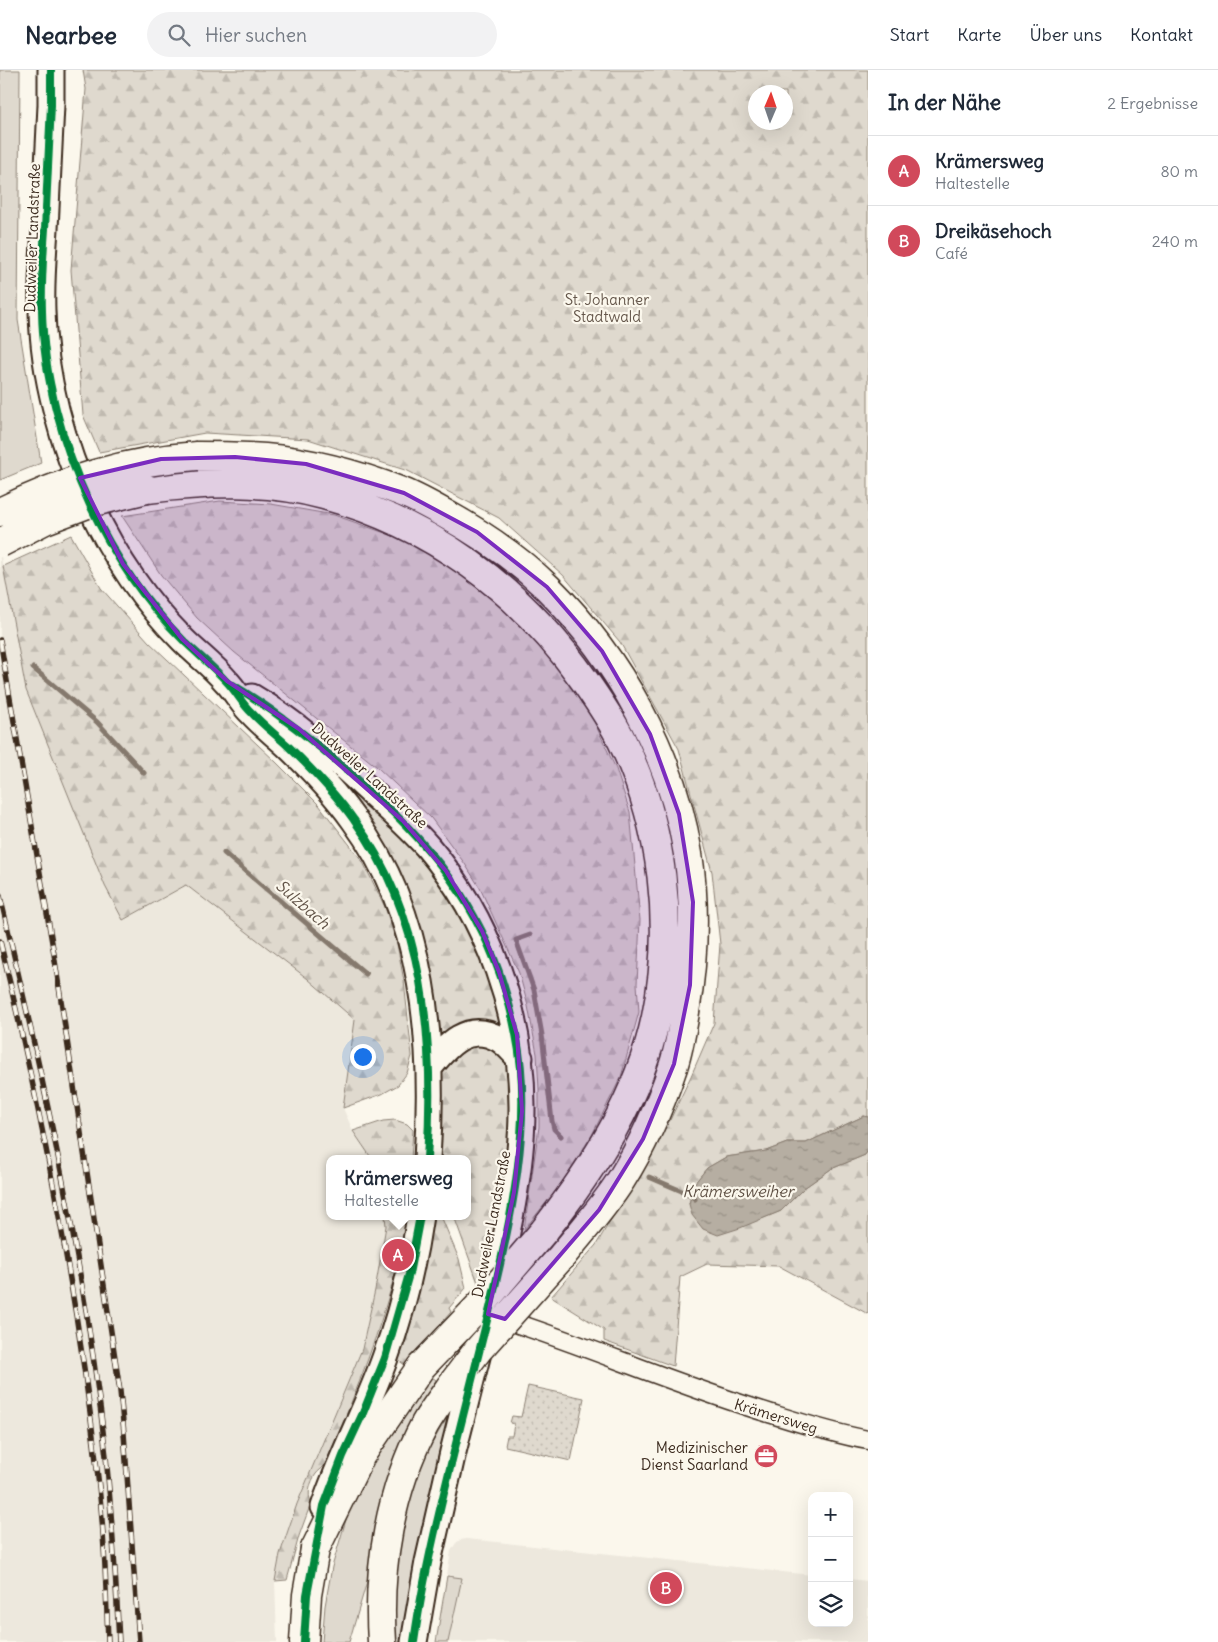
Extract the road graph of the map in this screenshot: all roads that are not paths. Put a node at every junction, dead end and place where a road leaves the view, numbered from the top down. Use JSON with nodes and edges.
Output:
{"nodes":[{"id":1,"x":51,"y":70,"type":"edge"},
{"id":2,"x":0,"y":512,"type":"edge"},
{"id":3,"x":0,"y":543,"type":"edge"},
{"id":4,"x":227,"y":681,"type":"junction"},
{"id":5,"x":520,"y":1058,"type":"junction"},
{"id":6,"x":429,"y":1068,"type":"junction"},
{"id":7,"x":427,"y":1155,"type":"edge"},
{"id":8,"x":419,"y":1220,"type":"edge"},
{"id":9,"x":488,"y":1314,"type":"junction"},
{"id":10,"x":868,"y":1440,"type":"edge"},
{"id":11,"x":316,"y":1549,"type":"junction"},
{"id":12,"x":304,"y":1642,"type":"edge"},
{"id":13,"x":382,"y":1642,"type":"edge"},
{"id":14,"x":414,"y":1642,"type":"edge"}],
"edges":[{"from":1,"to":4,"type":"main road","name":"Dudweiler Landstraße"},
{"from":2,"to":13,"type":"main road","bridge":true},
{"from":3,"to":11,"type":"main road","bridge":true},
{"from":4,"to":5,"type":"main road","name":"Dudweiler Landstraße"},
{"from":4,"to":6,"type":"main road","name":"Dudweiler Landstraße"},
{"from":5,"to":6,"type":"main road"},
{"from":5,"to":9,"type":"main road","name":"Dudweiler Landstraße"},
{"from":6,"to":7,"type":"main road","name":"Dudweiler Landstraße"},
{"from":8,"to":11,"type":"main road"},
{"from":9,"to":10,"type":"street","name":"Krämersweg"},
{"from":9,"to":14,"type":"main road","name":"Dudweiler Landstraße"},
{"from":11,"to":12,"type":"main road"}]}
